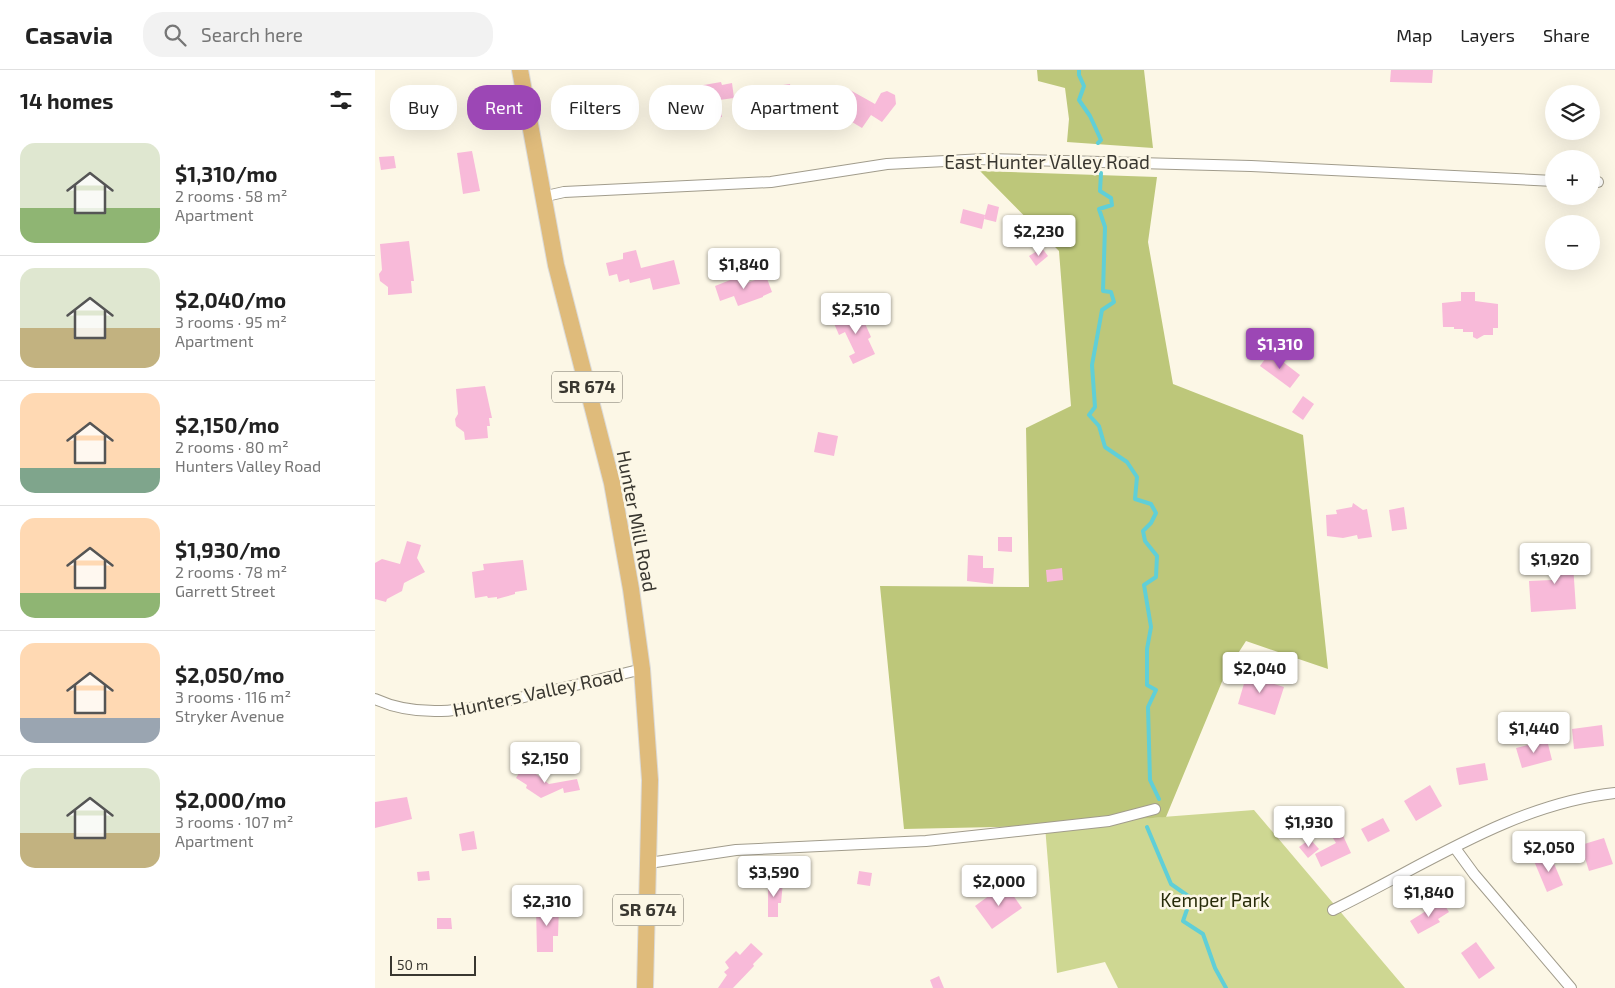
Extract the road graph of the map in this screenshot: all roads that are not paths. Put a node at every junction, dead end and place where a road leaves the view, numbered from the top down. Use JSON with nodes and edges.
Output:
{"nodes":[{"id":1,"x":520,"y":70,"type":"edge"},
{"id":2,"x":1545,"y":180,"type":"edge"},
{"id":3,"x":542,"y":197,"type":"junction"},
{"id":4,"x":642,"y":669,"type":"junction"},
{"id":5,"x":375,"y":699,"type":"edge"},
{"id":6,"x":1615,"y":793,"type":"edge"},
{"id":7,"x":1155,"y":809,"type":"dead end"},
{"id":8,"x":1455,"y":848,"type":"junction"},
{"id":9,"x":649,"y":863,"type":"junction"},
{"id":10,"x":1333,"y":910,"type":"dead end"},
{"id":11,"x":645,"y":988,"type":"edge"},
{"id":12,"x":1571,"y":988,"type":"edge"}],
"edges":[{"from":1,"to":3,"type":"main road","name":"Hunter Mill Road","number":"SR 674"},
{"from":2,"to":3,"type":"street","name":"East Hunter Valley Road"},
{"from":3,"to":4,"type":"main road","name":"Hunter Mill Road","number":"SR 674"},
{"from":4,"to":5,"type":"street","name":"Hunters Valley Road"},
{"from":4,"to":9,"type":"main road","name":"Hunter Mill Road","number":"SR 674"},
{"from":6,"to":8,"type":"street"},
{"from":7,"to":9,"type":"street"},
{"from":8,"to":10,"type":"street"},
{"from":8,"to":12,"type":"street"},
{"from":9,"to":11,"type":"main road","name":"Hunter Mill Road","number":"SR 674"}]}
